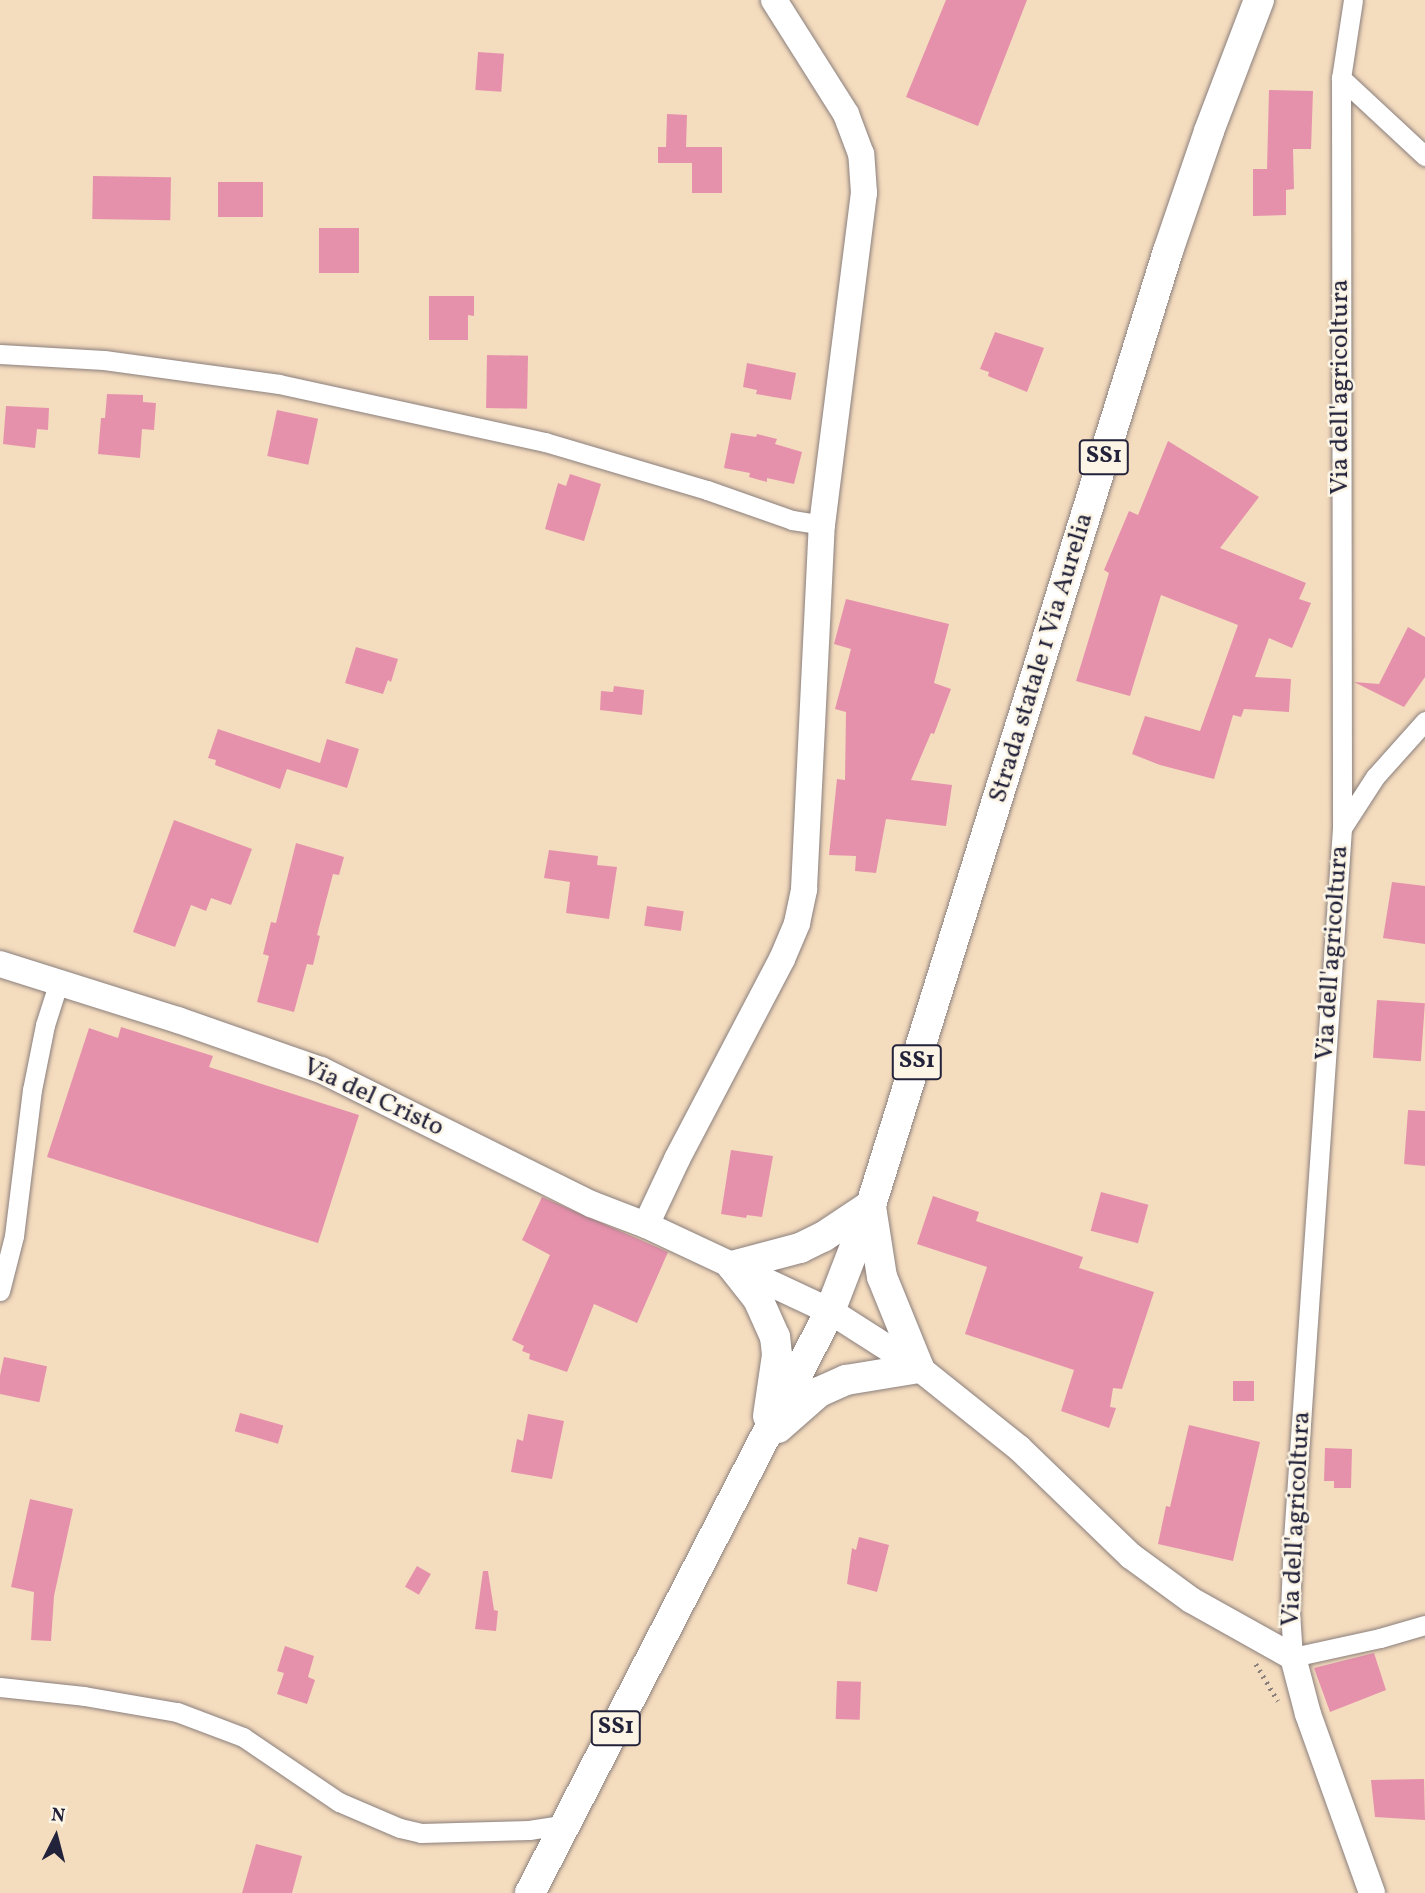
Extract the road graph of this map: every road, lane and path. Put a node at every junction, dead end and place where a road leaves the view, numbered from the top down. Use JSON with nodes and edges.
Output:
{"nodes":[{"id":1,"x":774,"y":0,"type":"edge"},
{"id":2,"x":1259,"y":0,"type":"edge"},
{"id":3,"x":1353,"y":0,"type":"edge"},
{"id":4,"x":1341,"y":78,"type":"junction"},
{"id":5,"x":1425,"y":156,"type":"edge"},
{"id":6,"x":0,"y":354,"type":"edge"},
{"id":7,"x":821,"y":525,"type":"junction"},
{"id":8,"x":1425,"y":721,"type":"edge"},
{"id":9,"x":1342,"y":828,"type":"junction"},
{"id":10,"x":0,"y":964,"type":"edge"},
{"id":11,"x":59,"y":981,"type":"junction"},
{"id":12,"x":871,"y":1205,"type":"junction"},
{"id":13,"x":646,"y":1226,"type":"junction"},
{"id":14,"x":732,"y":1266,"type":"junction"},
{"id":15,"x":0,"y":1292,"type":"edge"},
{"id":16,"x":830,"y":1311,"type":"junction"},
{"id":17,"x":919,"y":1368,"type":"junction"},
{"id":18,"x":764,"y":1440,"type":"junction"},
{"id":19,"x":1425,"y":1625,"type":"edge"},
{"id":20,"x":1293,"y":1657,"type":"junction"},
{"id":21,"x":0,"y":1687,"type":"edge"},
{"id":22,"x":567,"y":1824,"type":"junction"},
{"id":23,"x":530,"y":1893,"type":"edge"},
{"id":24,"x":1372,"y":1893,"type":"edge"}],
"edges":[{"from":1,"to":7,"type":"street"},
{"from":2,"to":12,"type":"main road","name":"Strada statale 1 Via Aurelia","number":"SS1"},
{"from":3,"to":4,"type":"street","name":"Via dell'agricoltura"},
{"from":4,"to":5,"type":"street"},
{"from":4,"to":9,"type":"street","name":"Via dell'agricoltura"},
{"from":6,"to":7,"type":"street"},
{"from":7,"to":13,"type":"street"},
{"from":8,"to":9,"type":"street"},
{"from":9,"to":20,"type":"street","name":"Via dell'agricoltura"},
{"from":10,"to":11,"type":"street","name":"Via del Cristo"},
{"from":11,"to":13,"type":"street","name":"Via del Cristo"},
{"from":11,"to":15,"type":"street"},
{"from":12,"to":14,"type":"main road"},
{"from":12,"to":16,"type":"main road","number":"SS1"},
{"from":12,"to":17,"type":"main road"},
{"from":13,"to":14,"type":"street","name":"Via del Cristo"},
{"from":14,"to":16,"type":"street","name":"Via del Cristo"},
{"from":14,"to":18,"type":"main road"},
{"from":16,"to":17,"type":"street","name":"Via del Cristo"},
{"from":16,"to":18,"type":"main road","number":"SS1"},
{"from":17,"to":18,"type":"main road"},
{"from":17,"to":20,"type":"street","name":"Via del Cristo"},
{"from":18,"to":22,"type":"main road","number":"SS1"},
{"from":19,"to":20,"type":"street"},
{"from":20,"to":24,"type":"street","name":"Via dell'agricoltura"},
{"from":21,"to":22,"type":"street"},
{"from":22,"to":23,"type":"main road","number":"SS1"}]}
